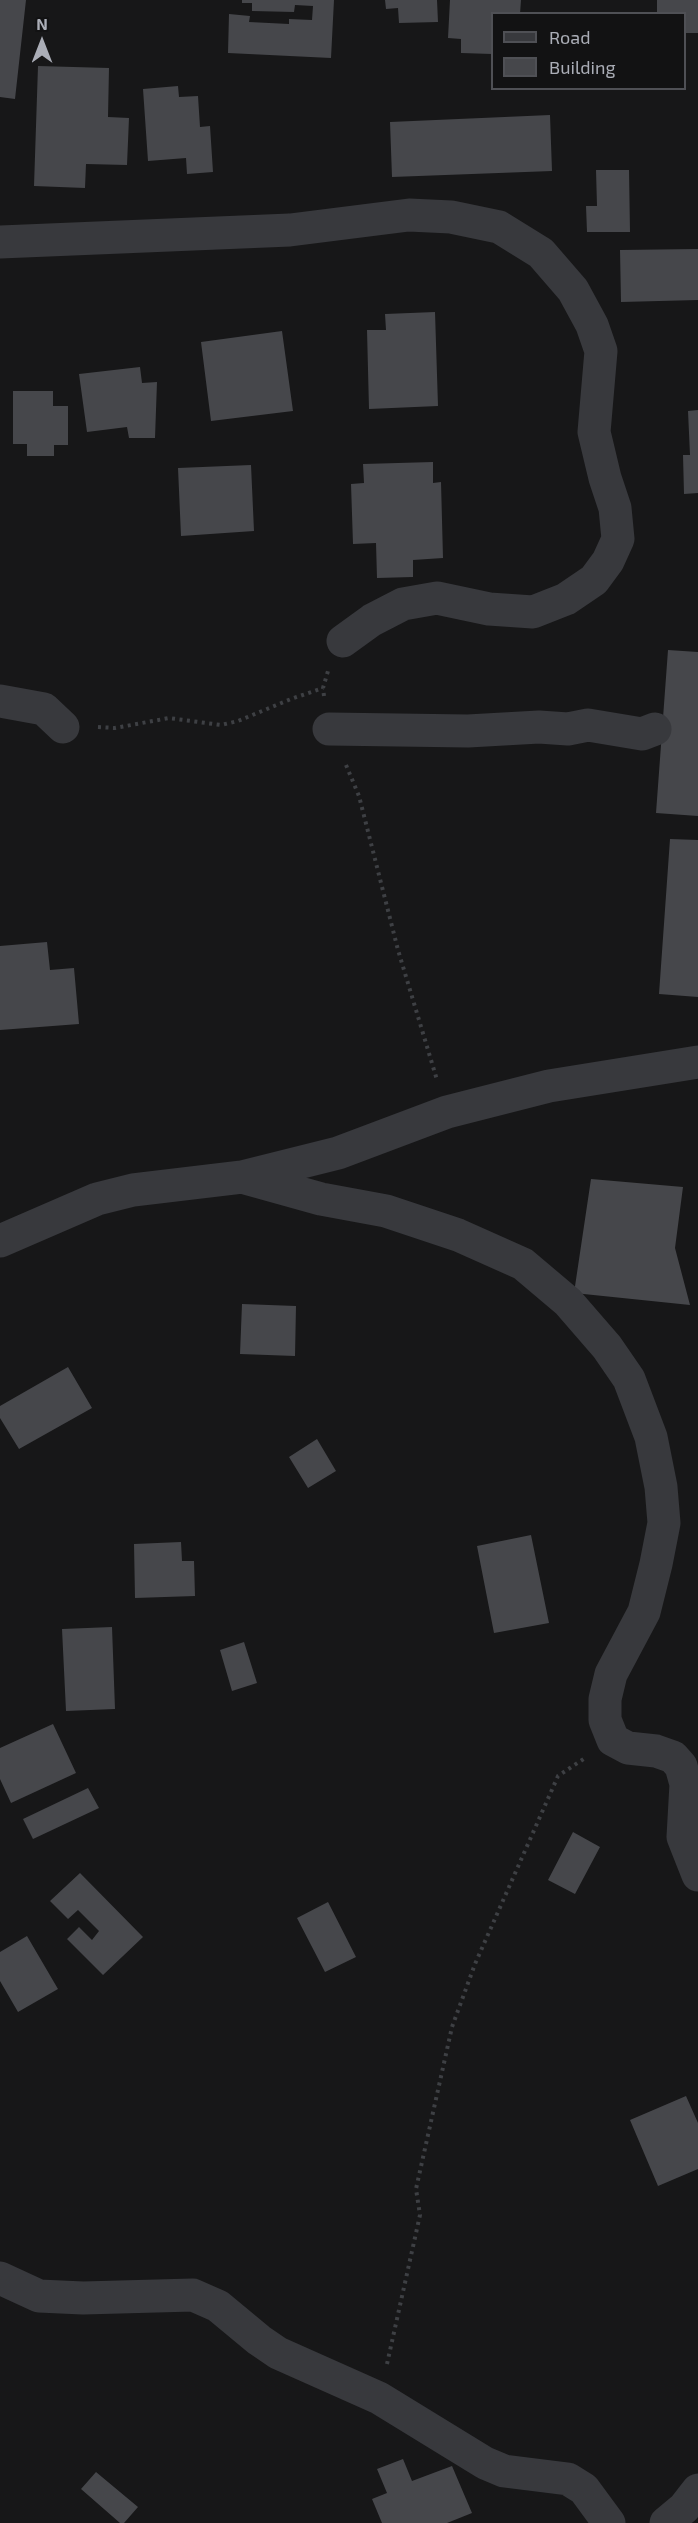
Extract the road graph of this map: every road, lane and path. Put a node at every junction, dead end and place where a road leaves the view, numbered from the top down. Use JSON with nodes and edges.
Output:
{"nodes":[{"id":1,"x":0,"y":242,"type":"edge"},
{"id":2,"x":343,"y":641,"type":"joint"},
{"id":3,"x":323,"y":688,"type":"junction"},
{"id":4,"x":0,"y":701,"type":"edge"},
{"id":5,"x":63,"y":727,"type":"joint"},
{"id":6,"x":329,"y":729,"type":"junction"},
{"id":7,"x":655,"y":729,"type":"dead end"},
{"id":8,"x":698,"y":1062,"type":"edge"},
{"id":9,"x":447,"y":1112,"type":"junction"},
{"id":10,"x":242,"y":1177,"type":"junction"},
{"id":11,"x":0,"y":1241,"type":"edge"},
{"id":12,"x":613,"y":1740,"type":"junction"},
{"id":13,"x":689,"y":1758,"type":"edge"},
{"id":14,"x":698,"y":1875,"type":"edge"},
{"id":15,"x":0,"y":2278,"type":"edge"},
{"id":16,"x":380,"y":2398,"type":"junction"},
{"id":17,"x":609,"y":2523,"type":"edge"}],
"edges":[{"from":1,"to":2,"type":"street"},
{"from":2,"to":3,"type":"path"},
{"from":3,"to":5,"type":"path"},
{"from":3,"to":6,"type":"path"},
{"from":4,"to":5,"type":"street"},
{"from":6,"to":7,"type":"street"},
{"from":6,"to":9,"type":"path"},
{"from":8,"to":9,"type":"street"},
{"from":9,"to":10,"type":"street"},
{"from":10,"to":11,"type":"street"},
{"from":10,"to":12,"type":"street"},
{"from":12,"to":13,"type":"street"},
{"from":12,"to":16,"type":"path"},
{"from":13,"to":14,"type":"street"},
{"from":15,"to":16,"type":"street"},
{"from":16,"to":17,"type":"street"}]}
